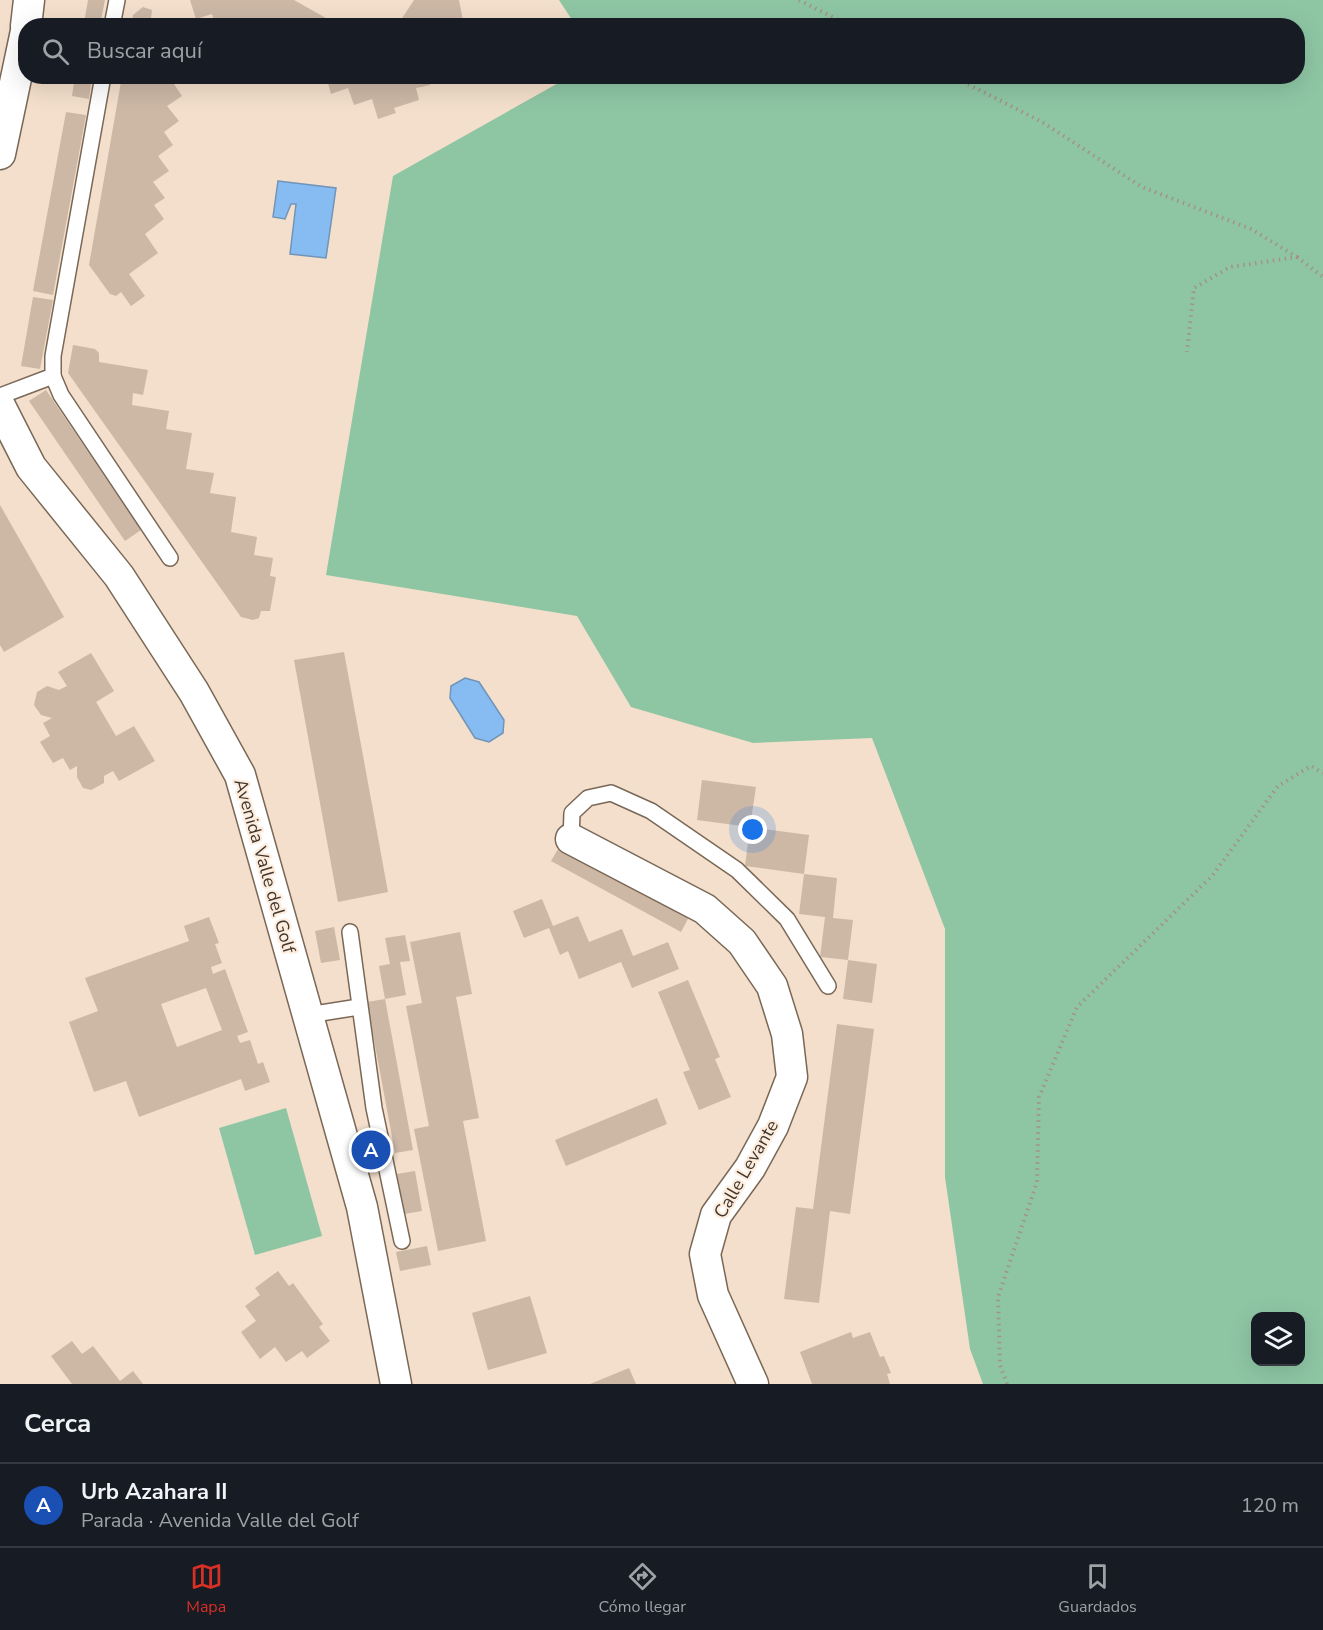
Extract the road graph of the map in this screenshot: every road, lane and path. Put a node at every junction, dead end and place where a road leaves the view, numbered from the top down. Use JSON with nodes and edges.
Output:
{"nodes":[{"id":1,"x":29,"y":0,"type":"edge"},
{"id":2,"x":117,"y":0,"type":"edge"},
{"id":3,"x":799,"y":0,"type":"edge"},
{"id":4,"x":27,"y":18,"type":"edge"},
{"id":5,"x":114,"y":18,"type":"edge"},
{"id":6,"x":834,"y":18,"type":"edge"},
{"id":7,"x":18,"y":67,"type":"edge"},
{"id":8,"x":102,"y":84,"type":"edge"},
{"id":9,"x":968,"y":84,"type":"edge"},
{"id":10,"x":1,"y":143,"type":"edge"},
{"id":11,"x":1297,"y":257,"type":"junction"},
{"id":12,"x":1323,"y":277,"type":"edge"},
{"id":13,"x":1187,"y":352,"type":"dead end"},
{"id":14,"x":53,"y":376,"type":"junction"},
{"id":15,"x":0,"y":396,"type":"edge"},
{"id":16,"x":0,"y":406,"type":"edge"},
{"id":17,"x":170,"y":558,"type":"dead end"},
{"id":18,"x":1323,"y":773,"type":"edge"},
{"id":19,"x":571,"y":839,"type":"joint"},
{"id":20,"x":350,"y":932,"type":"dead end"},
{"id":21,"x":828,"y":986,"type":"dead end"},
{"id":22,"x":359,"y":1007,"type":"junction"},
{"id":23,"x":308,"y":1015,"type":"junction"},
{"id":24,"x":402,"y":1240,"type":"dead end"},
{"id":25,"x":396,"y":1384,"type":"edge"},
{"id":26,"x":753,"y":1384,"type":"edge"},
{"id":27,"x":1007,"y":1384,"type":"edge"}],
"edges":[{"from":1,"to":4,"type":"street"},
{"from":2,"to":5,"type":"lane"},
{"from":3,"to":6,"type":"path"},
{"from":7,"to":10,"type":"street"},
{"from":8,"to":14,"type":"lane"},
{"from":9,"to":11,"type":"path"},
{"from":11,"to":12,"type":"path"},
{"from":11,"to":13,"type":"path"},
{"from":14,"to":15,"type":"lane"},
{"from":14,"to":17,"type":"lane"},
{"from":16,"to":23,"type":"street","name":"Avenida Valle del Golf"},
{"from":18,"to":27,"type":"path"},
{"from":19,"to":21,"type":"lane"},
{"from":19,"to":26,"type":"street","name":"Calle Levante"},
{"from":20,"to":22,"type":"lane"},
{"from":22,"to":23,"type":"lane"},
{"from":22,"to":24,"type":"lane"},
{"from":23,"to":25,"type":"street","name":"Avenida Valle del Golf"}]}
